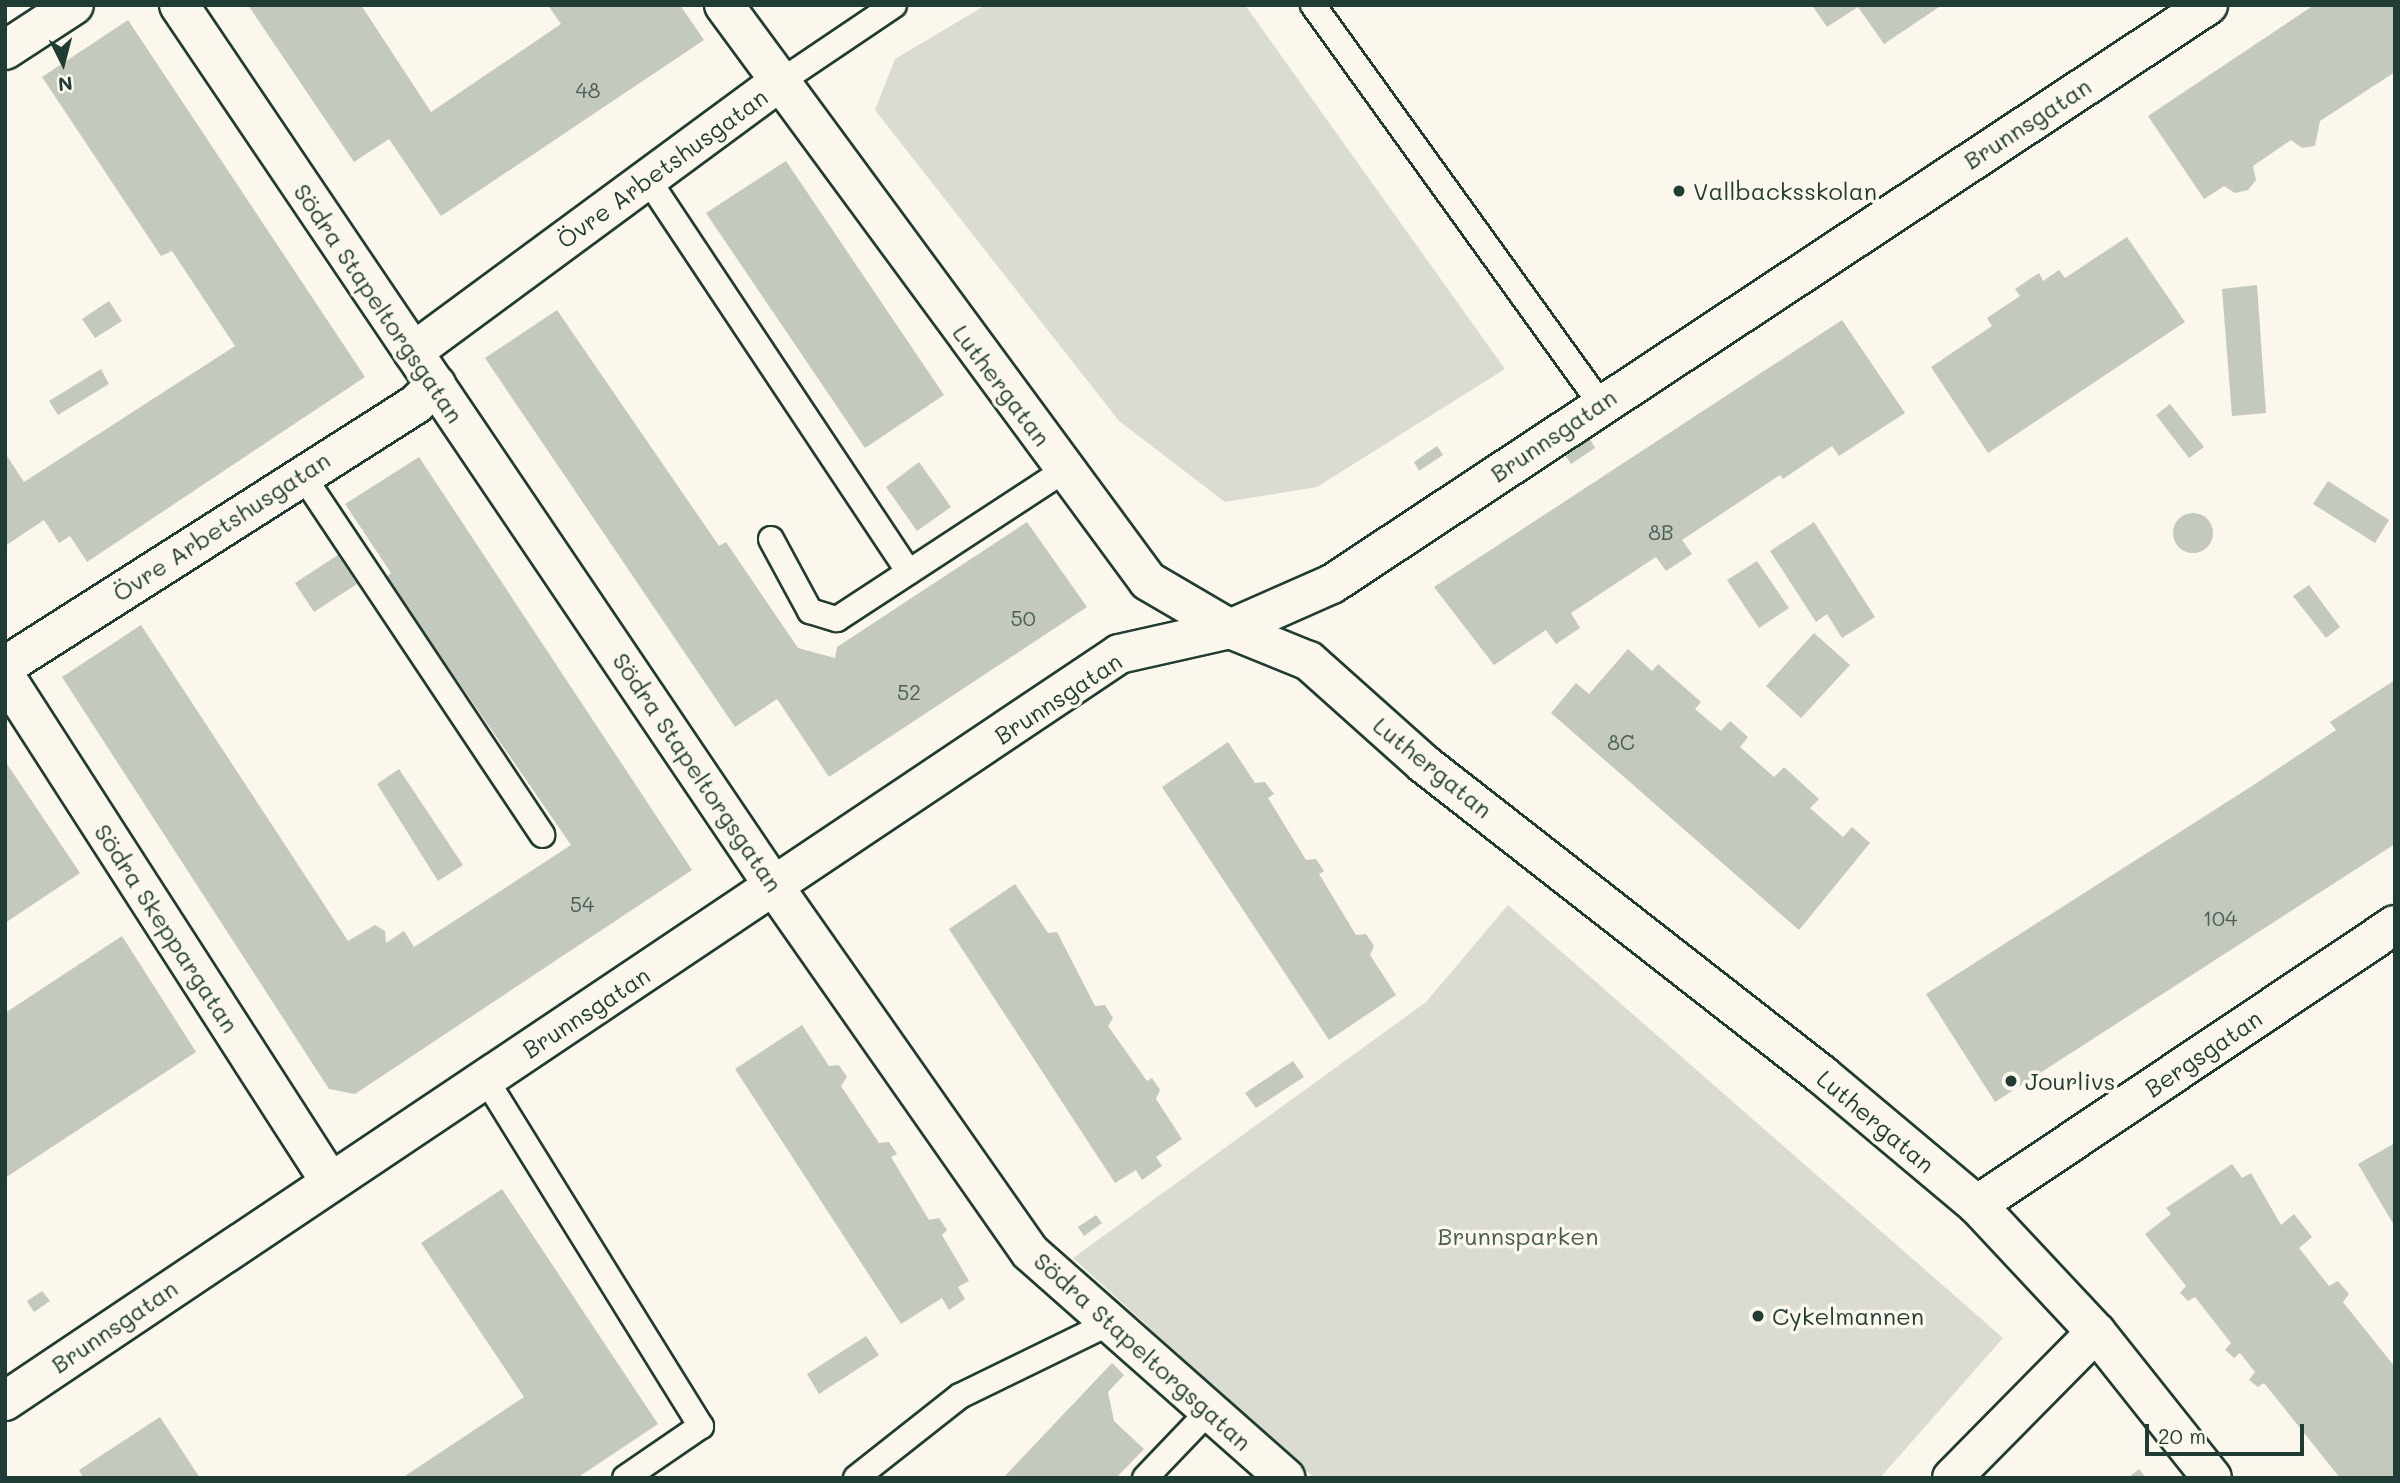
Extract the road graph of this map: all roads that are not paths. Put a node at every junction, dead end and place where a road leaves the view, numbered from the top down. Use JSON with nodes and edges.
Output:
{"nodes":[{"id":1,"x":74,"y":5,"type":"edge"},
{"id":2,"x":179,"y":5,"type":"edge"},
{"id":3,"x":724,"y":5,"type":"edge"},
{"id":4,"x":894,"y":5,"type":"edge"},
{"id":5,"x":1313,"y":5,"type":"edge"},
{"id":6,"x":2208,"y":5,"type":"edge"},
{"id":7,"x":5,"y":50,"type":"edge"},
{"id":8,"x":777,"y":84,"type":"junction"},
{"id":9,"x":648,"y":178,"type":"junction"},
{"id":10,"x":413,"y":352,"type":"junction"},
{"id":11,"x":436,"y":385,"type":"junction"},
{"id":12,"x":1600,"y":402,"type":"junction"},
{"id":13,"x":1065,"y":470,"type":"junction"},
{"id":14,"x":301,"y":473,"type":"junction"},
{"id":15,"x":771,"y":539,"type":"dead end"},
{"id":16,"x":909,"y":572,"type":"junction"},
{"id":17,"x":1230,"y":629,"type":"junction"},
{"id":18,"x":5,"y":666,"type":"edge"},
{"id":19,"x":5,"y":676,"type":"edge"},
{"id":20,"x":542,"y":835,"type":"dead end"},
{"id":21,"x":775,"y":888,"type":"junction"},
{"id":22,"x":2395,"y":925,"type":"edge"},
{"id":23,"x":485,"y":1079,"type":"junction"},
{"id":24,"x":329,"y":1180,"type":"junction"},
{"id":25,"x":1977,"y":1205,"type":"junction"},
{"id":26,"x":1110,"y":1323,"type":"junction"},
{"id":27,"x":2096,"y":1332,"type":"junction"},
{"id":28,"x":5,"y":1401,"type":"edge"},
{"id":29,"x":1209,"y":1410,"type":"junction"},
{"id":30,"x":625,"y":1478,"type":"edge"},
{"id":31,"x":856,"y":1478,"type":"edge"},
{"id":32,"x":1145,"y":1478,"type":"edge"},
{"id":33,"x":1285,"y":1478,"type":"edge"},
{"id":34,"x":1952,"y":1478,"type":"edge"},
{"id":35,"x":2212,"y":1478,"type":"edge"}],
"edges":[{"from":1,"to":7,"type":"street"},
{"from":2,"to":10,"type":"street","name":"Södra Stapeltorgsgatan"},
{"from":3,"to":8,"type":"street","name":"Luthergatan"},
{"from":4,"to":8,"type":"lane"},
{"from":5,"to":12,"type":"lane"},
{"from":6,"to":12,"type":"street","name":"Brunnsgatan"},
{"from":8,"to":9,"type":"street","name":"Övre Arbetshusgatan"},
{"from":8,"to":13,"type":"street","name":"Luthergatan"},
{"from":9,"to":10,"type":"street","name":"Övre Arbetshusgatan"},
{"from":9,"to":16,"type":"lane"},
{"from":10,"to":11,"type":"street","name":"Södra Stapeltorgsgatan"},
{"from":11,"to":14,"type":"street","name":"Övre Arbetshusgatan"},
{"from":11,"to":21,"type":"street","name":"Södra Stapeltorgsgatan"},
{"from":12,"to":17,"type":"street","name":"Brunnsgatan"},
{"from":13,"to":16,"type":"lane"},
{"from":13,"to":17,"type":"street","name":"Luthergatan"},
{"from":14,"to":18,"type":"street","name":"Övre Arbetshusgatan"},
{"from":14,"to":20,"type":"lane"},
{"from":15,"to":16,"type":"lane"},
{"from":17,"to":21,"type":"street","name":"Brunnsgatan"},
{"from":17,"to":25,"type":"street","name":"Luthergatan"},
{"from":19,"to":24,"type":"street","name":"Södra Skeppargatan"},
{"from":21,"to":23,"type":"street","name":"Brunnsgatan"},
{"from":21,"to":26,"type":"street","name":"Södra Stapeltorgsgatan"},
{"from":22,"to":25,"type":"street","name":"Bergsgatan"},
{"from":23,"to":24,"type":"street","name":"Brunnsgatan"},
{"from":23,"to":30,"type":"lane"},
{"from":24,"to":28,"type":"street","name":"Brunnsgatan"},
{"from":25,"to":27,"type":"street","name":"Luthergatan"},
{"from":26,"to":29,"type":"street","name":"Södra Stapeltorgsgatan"},
{"from":26,"to":31,"type":"lane"},
{"from":27,"to":34,"type":"street"},
{"from":27,"to":35,"type":"street","name":"Luthergatan"},
{"from":29,"to":32,"type":"lane"},
{"from":29,"to":33,"type":"street","name":"Södra Stapeltorgsgatan"}]}
